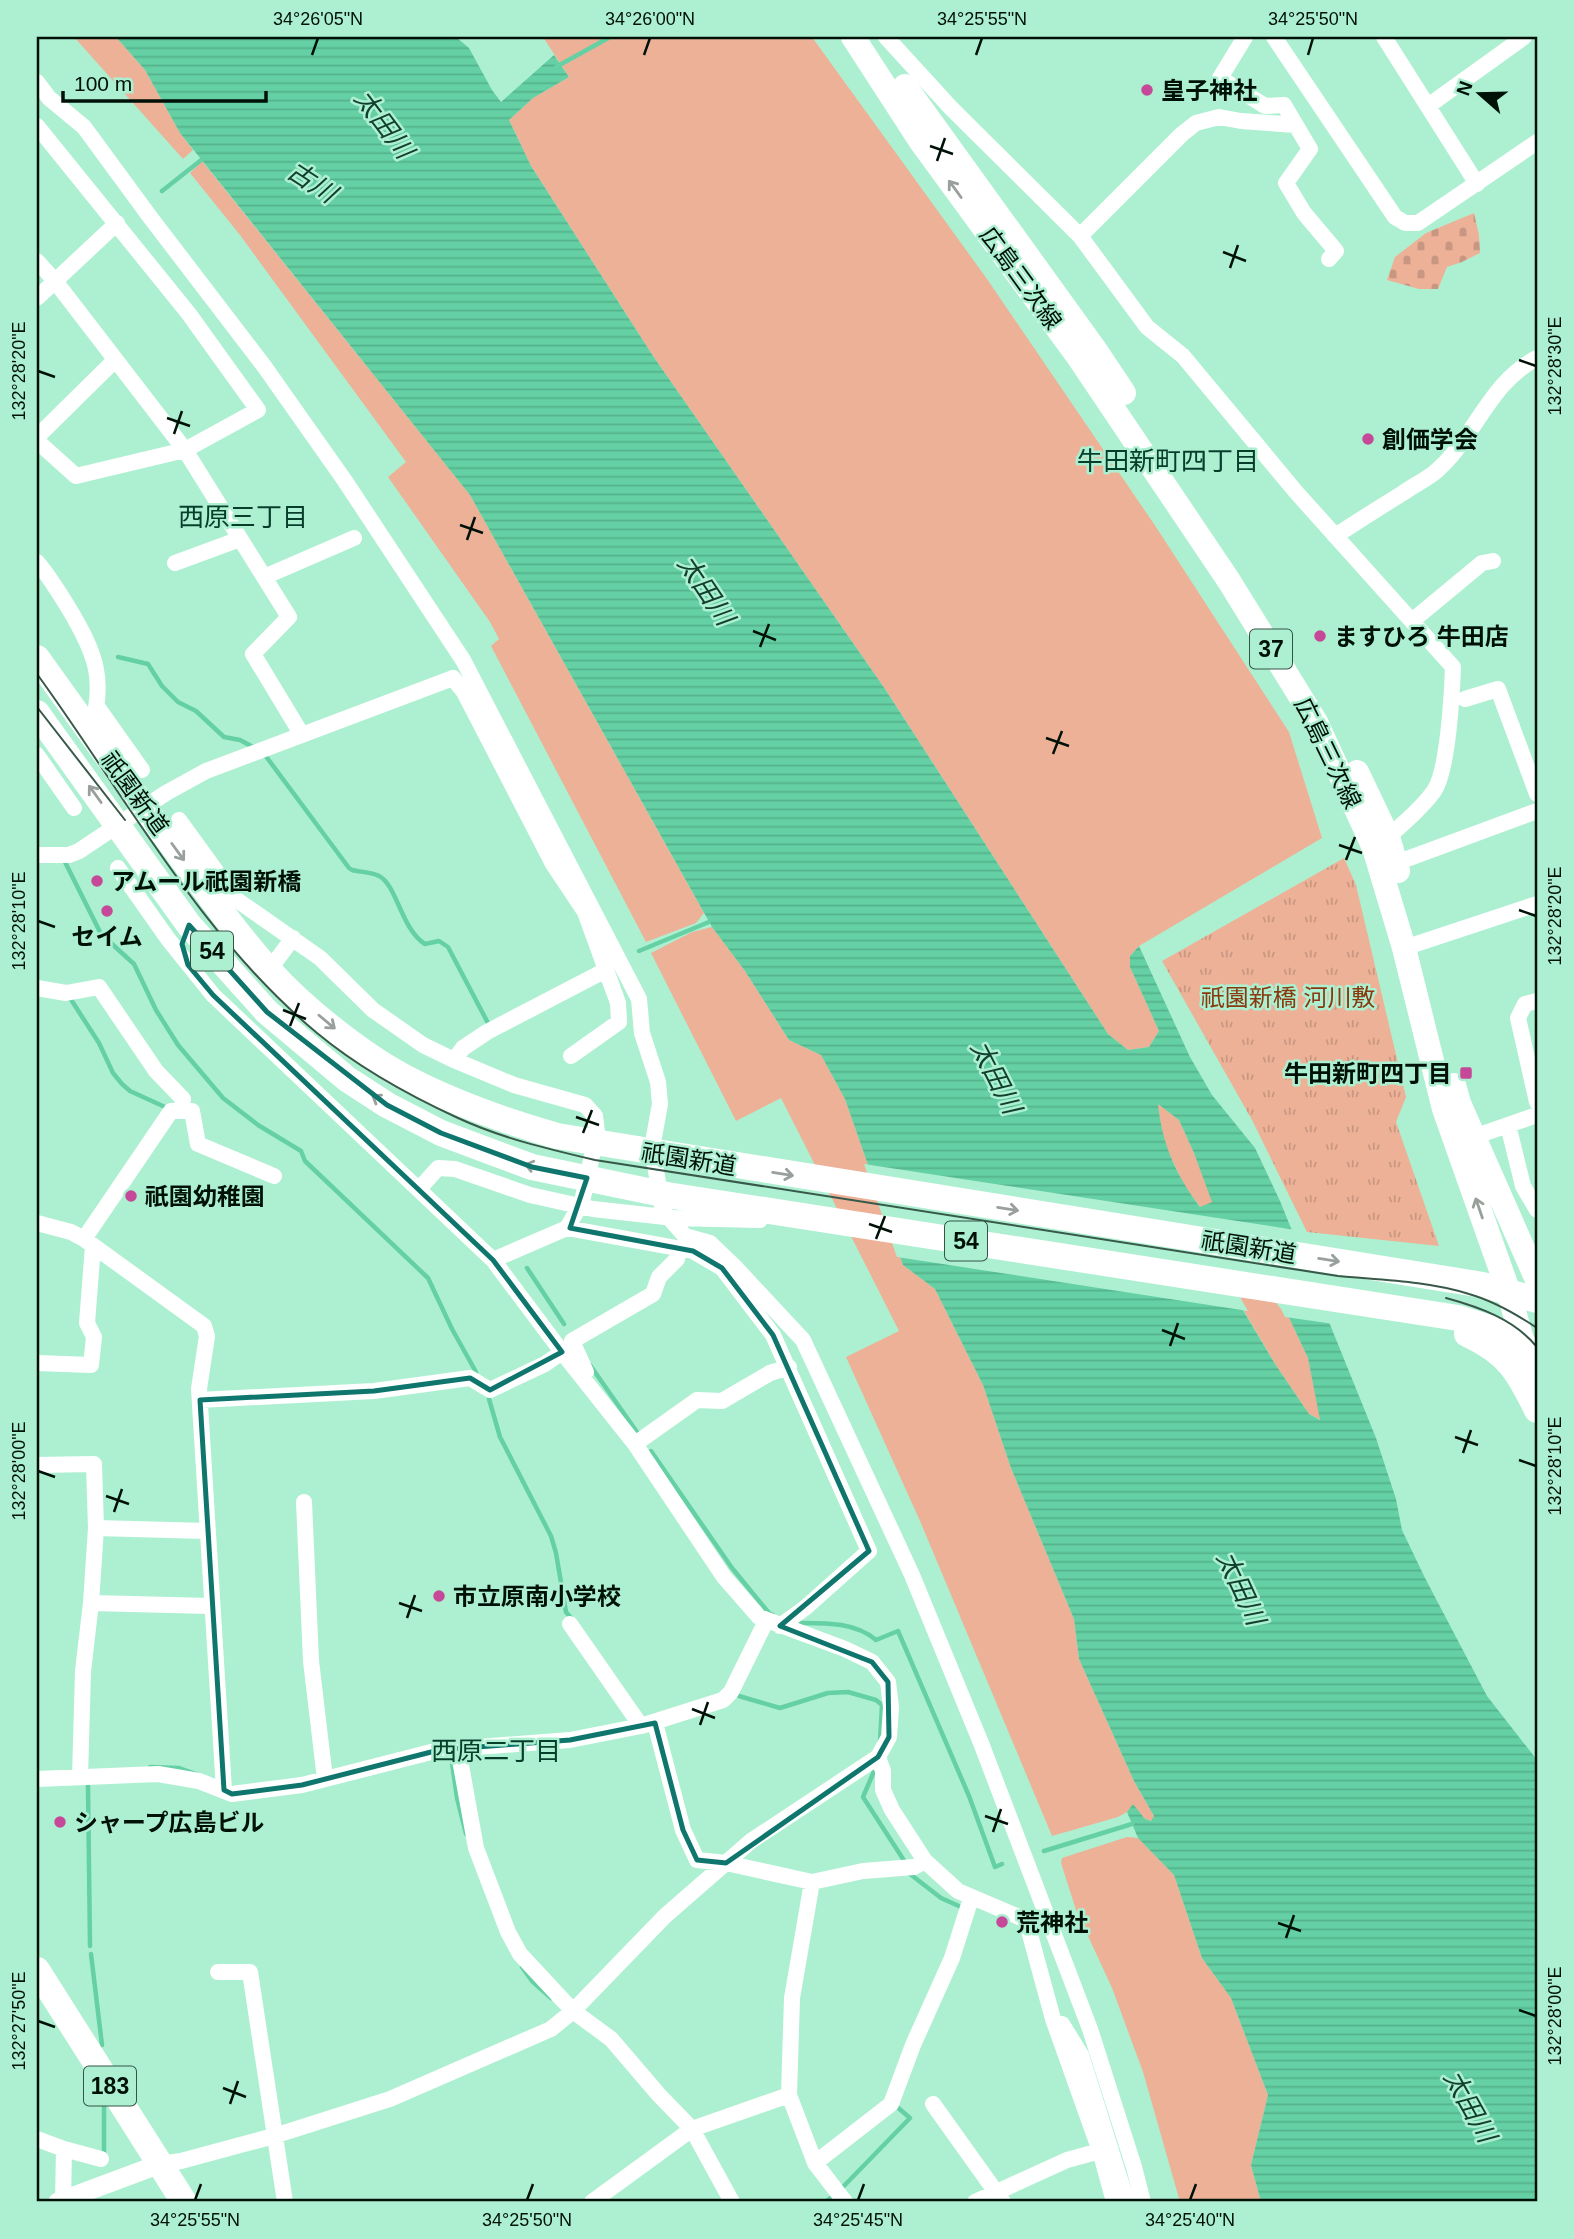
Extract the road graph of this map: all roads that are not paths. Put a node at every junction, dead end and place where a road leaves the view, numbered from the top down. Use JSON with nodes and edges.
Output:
{"nodes":[{"id":1,"x":853,"y":37,"type":"edge"},
{"id":2,"x":871,"y":37,"type":"edge"},
{"id":3,"x":886,"y":37,"type":"edge"},
{"id":4,"x":1245,"y":37,"type":"edge"},
{"id":5,"x":1274,"y":37,"type":"edge"},
{"id":6,"x":1384,"y":37,"type":"edge"},
{"id":7,"x":1524,"y":37,"type":"edge"},
{"id":8,"x":37,"y":82,"type":"edge"},
{"id":9,"x":914,"y":100,"type":"junction"},
{"id":10,"x":37,"y":101,"type":"edge"},
{"id":11,"x":1428,"y":106,"type":"junction"},
{"id":12,"x":1296,"y":125,"type":"junction"},
{"id":13,"x":37,"y":126,"type":"edge"},
{"id":14,"x":84,"y":127,"type":"junction"},
{"id":15,"x":1537,"y":142,"type":"edge"},
{"id":16,"x":1003,"y":160,"type":"junction"},
{"id":17,"x":1477,"y":184,"type":"junction"},
{"id":18,"x":117,"y":223,"type":"junction"},
{"id":19,"x":1080,"y":236,"type":"junction"},
{"id":20,"x":1329,"y":259,"type":"dead end"},
{"id":21,"x":37,"y":261,"type":"edge"},
{"id":22,"x":55,"y":281,"type":"junction"},
{"id":23,"x":37,"y":299,"type":"edge"},
{"id":24,"x":1537,"y":358,"type":"edge"},
{"id":25,"x":115,"y":360,"type":"junction"},
{"id":26,"x":37,"y":439,"type":"edge"},
{"id":27,"x":185,"y":450,"type":"junction"},
{"id":28,"x":1335,"y":536,"type":"junction"},
{"id":29,"x":355,"y":538,"type":"dead end"},
{"id":30,"x":240,"y":539,"type":"junction"},
{"id":31,"x":1493,"y":561,"type":"dead end"},
{"id":32,"x":37,"y":562,"type":"edge"},
{"id":33,"x":175,"y":563,"type":"dead end"},
{"id":34,"x":264,"y":577,"type":"junction"},
{"id":35,"x":1412,"y":621,"type":"junction"},
{"id":36,"x":37,"y":658,"type":"edge"},
{"id":37,"x":1465,"y":699,"type":"dead end"},
{"id":38,"x":37,"y":713,"type":"edge"},
{"id":39,"x":94,"y":720,"type":"junction"},
{"id":40,"x":302,"y":735,"type":"junction"},
{"id":41,"x":37,"y":745,"type":"edge"},
{"id":42,"x":64,"y":750,"type":"junction"},
{"id":43,"x":37,"y":755,"type":"edge"},
{"id":44,"x":142,"y":770,"type":"dead end"},
{"id":45,"x":1537,"y":794,"type":"edge"},
{"id":46,"x":74,"y":807,"type":"dead end"},
{"id":47,"x":144,"y":807,"type":"junction"},
{"id":48,"x":1537,"y":811,"type":"edge"},
{"id":49,"x":179,"y":820,"type":"dead end"},
{"id":50,"x":118,"y":826,"type":"junction"},
{"id":51,"x":1381,"y":842,"type":"junction"},
{"id":52,"x":37,"y":855,"type":"edge"},
{"id":53,"x":1396,"y":863,"type":"junction"},
{"id":54,"x":118,"y":868,"type":"dead end"},
{"id":55,"x":1537,"y":904,"type":"edge"},
{"id":56,"x":189,"y":925,"type":"junction"},
{"id":57,"x":293,"y":938,"type":"junction"},
{"id":58,"x":1412,"y":946,"type":"junction"},
{"id":59,"x":188,"y":965,"type":"junction"},
{"id":60,"x":269,"y":970,"type":"junction"},
{"id":61,"x":606,"y":970,"type":"junction"},
{"id":62,"x":37,"y":988,"type":"edge"},
{"id":63,"x":1537,"y":1000,"type":"edge"},
{"id":64,"x":571,"y":1056,"type":"dead end"},
{"id":65,"x":454,"y":1060,"type":"junction"},
{"id":66,"x":1537,"y":1102,"type":"edge"},
{"id":67,"x":181,"y":1110,"type":"junction"},
{"id":68,"x":1537,"y":1115,"type":"edge"},
{"id":69,"x":1508,"y":1125,"type":"junction"},
{"id":70,"x":1465,"y":1140,"type":"junction"},
{"id":71,"x":274,"y":1176,"type":"dead end"},
{"id":72,"x":419,"y":1189,"type":"junction"},
{"id":73,"x":1537,"y":1210,"type":"edge"},
{"id":74,"x":800,"y":1216,"type":"junction"},
{"id":75,"x":37,"y":1223,"type":"edge"},
{"id":76,"x":567,"y":1228,"type":"junction"},
{"id":77,"x":88,"y":1242,"type":"junction"},
{"id":78,"x":680,"y":1248,"type":"junction"},
{"id":79,"x":493,"y":1260,"type":"junction"},
{"id":80,"x":1537,"y":1280,"type":"edge"},
{"id":81,"x":1482,"y":1282,"type":"junction"},
{"id":82,"x":1537,"y":1300,"type":"edge"},
{"id":83,"x":1537,"y":1320,"type":"edge"},
{"id":84,"x":1507,"y":1343,"type":"junction"},
{"id":85,"x":562,"y":1352,"type":"junction"},
{"id":86,"x":37,"y":1363,"type":"edge"},
{"id":87,"x":789,"y":1367,"type":"junction"},
{"id":88,"x":1537,"y":1370,"type":"edge"},
{"id":89,"x":583,"y":1379,"type":"junction"},
{"id":90,"x":200,"y":1400,"type":"junction"},
{"id":91,"x":1537,"y":1410,"type":"edge"},
{"id":92,"x":635,"y":1444,"type":"junction"},
{"id":93,"x":37,"y":1465,"type":"edge"},
{"id":94,"x":304,"y":1502,"type":"dead end"},
{"id":95,"x":96,"y":1528,"type":"junction"},
{"id":96,"x":207,"y":1531,"type":"junction"},
{"id":97,"x":91,"y":1603,"type":"junction"},
{"id":98,"x":211,"y":1606,"type":"junction"},
{"id":99,"x":773,"y":1623,"type":"junction"},
{"id":100,"x":570,"y":1624,"type":"dead end"},
{"id":101,"x":648,"y":1725,"type":"junction"},
{"id":102,"x":458,"y":1749,"type":"junction"},
{"id":103,"x":878,"y":1757,"type":"junction"},
{"id":104,"x":80,"y":1777,"type":"junction"},
{"id":105,"x":37,"y":1779,"type":"edge"},
{"id":106,"x":325,"y":1779,"type":"junction"},
{"id":107,"x":224,"y":1790,"type":"junction"},
{"id":108,"x":925,"y":1861,"type":"junction"},
{"id":109,"x":726,"y":1863,"type":"junction"},
{"id":110,"x":812,"y":1882,"type":"junction"},
{"id":111,"x":971,"y":1898,"type":"junction"},
{"id":112,"x":37,"y":1970,"type":"edge"},
{"id":113,"x":218,"y":1972,"type":"dead end"},
{"id":114,"x":573,"y":2011,"type":"junction"},
{"id":115,"x":1054,"y":2019,"type":"junction"},
{"id":116,"x":789,"y":2095,"type":"junction"},
{"id":117,"x":933,"y":2104,"type":"dead end"},
{"id":118,"x":692,"y":2129,"type":"junction"},
{"id":119,"x":274,"y":2136,"type":"junction"},
{"id":120,"x":37,"y":2139,"type":"edge"},
{"id":121,"x":64,"y":2149,"type":"junction"},
{"id":122,"x":1100,"y":2151,"type":"junction"},
{"id":123,"x":101,"y":2159,"type":"dead end"},
{"id":124,"x":815,"y":2163,"type":"junction"},
{"id":125,"x":160,"y":2164,"type":"junction"},
{"id":126,"x":999,"y":2197,"type":"edge"},
{"id":127,"x":62,"y":2202,"type":"edge"},
{"id":128,"x":184,"y":2202,"type":"edge"},
{"id":129,"x":285,"y":2202,"type":"edge"},
{"id":130,"x":592,"y":2202,"type":"edge"},
{"id":131,"x":732,"y":2202,"type":"edge"},
{"id":132,"x":845,"y":2202,"type":"edge"},
{"id":133,"x":975,"y":2202,"type":"edge"},
{"id":134,"x":1114,"y":2202,"type":"edge"},
{"id":135,"x":1127,"y":2202,"type":"edge"},
{"id":136,"x":1143,"y":2202,"type":"edge"}],
"edges":[{"from":51,"to":1,"type":"main road","name":"広島三次線","number":"37","one_way":true},
{"from":2,"to":9,"type":"main road","name":"広島三次線","number":"37"},
{"from":3,"to":16,"type":"street"},
{"from":4,"to":12,"type":"street"},
{"from":5,"to":17,"type":"street"},
{"from":6,"to":11,"type":"street"},
{"from":7,"to":11,"type":"street"},
{"from":8,"to":14,"type":"street"},
{"from":9,"to":16,"type":"street"},
{"from":9,"to":51,"type":"main road","name":"広島三次線","number":"37"},
{"from":10,"to":14,"type":"street"},
{"from":11,"to":17,"type":"street"},
{"from":12,"to":19,"type":"street"},
{"from":12,"to":20,"type":"street"},
{"from":13,"to":18,"type":"street"},
{"from":14,"to":136,"type":"street"},
{"from":15,"to":17,"type":"street"},
{"from":16,"to":19,"type":"street"},
{"from":18,"to":22,"type":"street"},
{"from":18,"to":27,"type":"street"},
{"from":19,"to":28,"type":"street"},
{"from":21,"to":22,"type":"street"},
{"from":22,"to":23,"type":"street"},
{"from":22,"to":25,"type":"street"},
{"from":24,"to":28,"type":"street"},
{"from":25,"to":26,"type":"street"},
{"from":25,"to":27,"type":"street"},
{"from":26,"to":27,"type":"street"},
{"from":27,"to":30,"type":"street"},
{"from":28,"to":35,"type":"street"},
{"from":29,"to":34,"type":"street"},
{"from":30,"to":33,"type":"street"},
{"from":30,"to":34,"type":"street"},
{"from":31,"to":35,"type":"street"},
{"from":32,"to":39,"type":"street"},
{"from":34,"to":40,"type":"street"},
{"from":35,"to":51,"type":"street"},
{"from":36,"to":39,"type":"highway","name":"祇園新道","number":"54"},
{"from":37,"to":45,"type":"street"},
{"from":38,"to":42,"type":"highway","name":"祇園新道","number":"54"},
{"from":39,"to":44,"type":"street"},
{"from":39,"to":47,"type":"highway","name":"祇園新道","number":"54"},
{"from":40,"to":47,"type":"street"},
{"from":40,"to":61,"type":"street"},
{"from":41,"to":42,"type":"street"},
{"from":50,"to":42,"type":"highway","name":"祇園新道","number":"54","one_way":true},
{"from":43,"to":46,"type":"street"},
{"from":47,"to":50,"type":"street"},
{"from":47,"to":60,"type":"highway","name":"祇園新道","number":"54","one_way":true},
{"from":48,"to":53,"type":"street"},
{"from":49,"to":57,"type":"street"},
{"from":50,"to":52,"type":"street"},
{"from":50,"to":56,"type":"highway","name":"祇園新道","number":"54"},
{"from":51,"to":53,"type":"main road","name":"広島三次線","number":"37"},
{"from":51,"to":58,"type":"main road","name":"広島三次線","number":"37"},
{"from":53,"to":58,"type":"main road","name":"広島三次線","number":"37"},
{"from":54,"to":59,"type":"street"},
{"from":55,"to":58,"type":"street"},
{"from":56,"to":59,"type":"street"},
{"from":74,"to":56,"type":"highway","name":"祇園新道","number":"54","one_way":true},
{"from":57,"to":60,"type":"street"},
{"from":57,"to":65,"type":"street"},
{"from":58,"to":70,"type":"main road","name":"広島三次線","number":"37"},
{"from":59,"to":72,"type":"street"},
{"from":60,"to":81,"type":"highway","name":"祇園新道","number":"54","one_way":true},
{"from":61,"to":64,"type":"street"},
{"from":61,"to":65,"type":"street"},
{"from":62,"to":67,"type":"street"},
{"from":63,"to":66,"type":"street"},
{"from":65,"to":76,"type":"street"},
{"from":67,"to":71,"type":"street"},
{"from":67,"to":77,"type":"street"},
{"from":68,"to":69,"type":"street"},
{"from":69,"to":70,"type":"street"},
{"from":69,"to":73,"type":"street"},
{"from":70,"to":80,"type":"main road","name":"広島三次線","number":"37"},
{"from":81,"to":70,"type":"main road","name":"広島三次線","number":"37","one_way":true},
{"from":72,"to":74,"type":"street"},
{"from":72,"to":79,"type":"street"},
{"from":74,"to":84,"type":"highway","name":"祇園新道","number":"54"},
{"from":75,"to":77,"type":"street"},
{"from":76,"to":78,"type":"street"},
{"from":76,"to":79,"type":"street"},
{"from":77,"to":86,"type":"street"},
{"from":77,"to":90,"type":"street"},
{"from":78,"to":87,"type":"street"},
{"from":78,"to":89,"type":"street"},
{"from":79,"to":85,"type":"street"},
{"from":81,"to":82,"type":"highway","name":"祇園新道","number":"54"},
{"from":81,"to":84,"type":"main road","name":"広島三次線","number":"37"},
{"from":83,"to":84,"type":"main road"},
{"from":84,"to":88,"type":"highway"},
{"from":84,"to":91,"type":"highway"},
{"from":85,"to":89,"type":"street"},
{"from":85,"to":90,"type":"street"},
{"from":87,"to":92,"type":"street"},
{"from":87,"to":99,"type":"street"},
{"from":89,"to":92,"type":"street"},
{"from":90,"to":96,"type":"street"},
{"from":92,"to":99,"type":"street"},
{"from":93,"to":95,"type":"street"},
{"from":94,"to":106,"type":"street"},
{"from":95,"to":96,"type":"street"},
{"from":95,"to":97,"type":"street"},
{"from":96,"to":98,"type":"street"},
{"from":97,"to":98,"type":"street"},
{"from":97,"to":104,"type":"street"},
{"from":98,"to":107,"type":"street"},
{"from":99,"to":101,"type":"street"},
{"from":99,"to":103,"type":"street"},
{"from":100,"to":101,"type":"street"},
{"from":101,"to":102,"type":"street"},
{"from":101,"to":109,"type":"street"},
{"from":102,"to":106,"type":"street"},
{"from":102,"to":114,"type":"street"},
{"from":103,"to":108,"type":"street"},
{"from":103,"to":109,"type":"street"},
{"from":104,"to":105,"type":"street"},
{"from":104,"to":107,"type":"street"},
{"from":106,"to":107,"type":"street"},
{"from":108,"to":110,"type":"street"},
{"from":108,"to":111,"type":"street"},
{"from":109,"to":110,"type":"street"},
{"from":109,"to":114,"type":"street"},
{"from":110,"to":116,"type":"street"},
{"from":111,"to":115,"type":"street"},
{"from":111,"to":124,"type":"street"},
{"from":112,"to":125,"type":"highway","number":"183"},
{"from":113,"to":119,"type":"street"},
{"from":114,"to":118,"type":"street"},
{"from":114,"to":119,"type":"street"},
{"from":115,"to":122,"type":"street"},
{"from":115,"to":135,"type":"street"},
{"from":116,"to":118,"type":"street"},
{"from":116,"to":124,"type":"street"},
{"from":117,"to":126,"type":"street"},
{"from":118,"to":130,"type":"street"},
{"from":118,"to":131,"type":"street"},
{"from":119,"to":125,"type":"street"},
{"from":119,"to":129,"type":"street"},
{"from":120,"to":121,"type":"street"},
{"from":121,"to":123,"type":"street"},
{"from":121,"to":127,"type":"street"},
{"from":122,"to":126,"type":"street"},
{"from":122,"to":134,"type":"street"},
{"from":124,"to":132,"type":"street"},
{"from":125,"to":127,"type":"street"},
{"from":125,"to":128,"type":"highway","number":"183"},
{"from":126,"to":133,"type":"street"}]}
